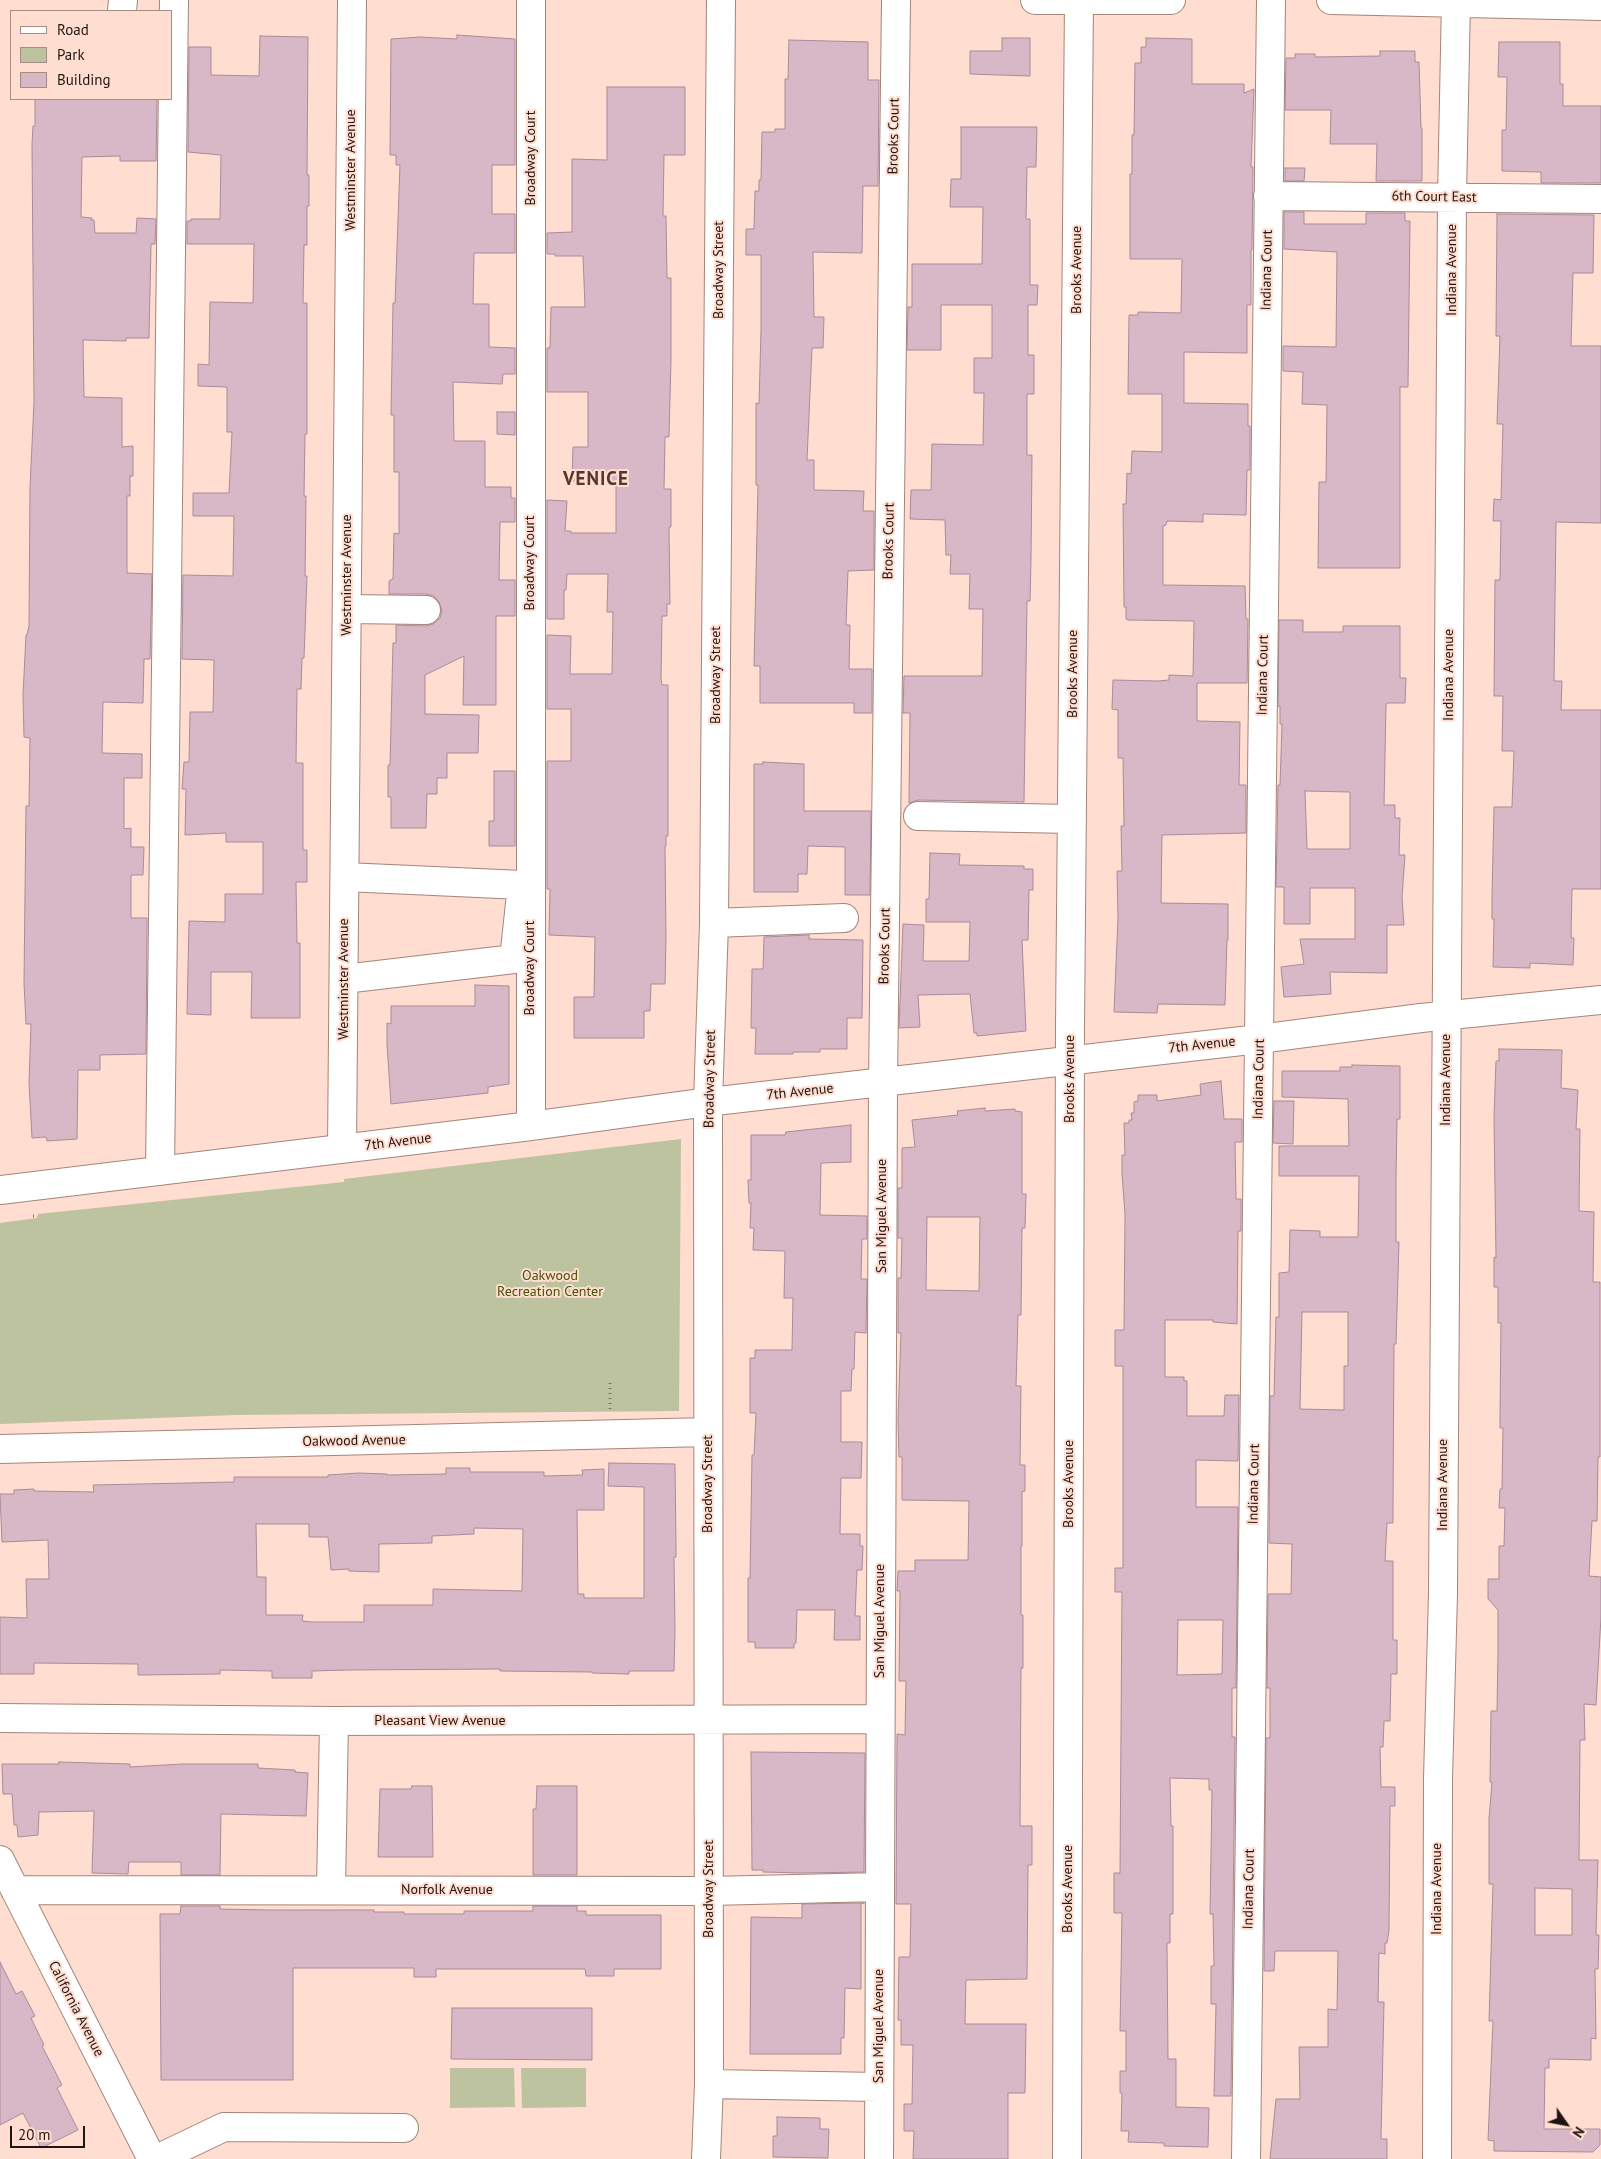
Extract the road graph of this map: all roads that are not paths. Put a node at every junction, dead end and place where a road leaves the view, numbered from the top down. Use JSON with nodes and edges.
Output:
{"nodes":[{"id":1,"x":174,"y":0,"type":"edge"},
{"id":2,"x":352,"y":0,"type":"edge"},
{"id":3,"x":531,"y":0,"type":"edge"},
{"id":4,"x":720,"y":0,"type":"edge"},
{"id":5,"x":896,"y":0,"type":"edge"},
{"id":6,"x":1035,"y":0,"type":"edge"},
{"id":7,"x":1079,"y":0,"type":"edge"},
{"id":8,"x":1171,"y":0,"type":"edge"},
{"id":9,"x":1271,"y":0,"type":"edge"},
{"id":10,"x":1331,"y":0,"type":"edge"},
{"id":11,"x":1456,"y":1,"type":"edge"},
{"id":12,"x":1601,"y":6,"type":"edge"},
{"id":13,"x":1268,"y":196,"type":"junction"},
{"id":14,"x":1452,"y":197,"type":"junction"},
{"id":15,"x":1601,"y":199,"type":"edge"},
{"id":16,"x":347,"y":609,"type":"junction"},
{"id":17,"x":426,"y":610,"type":"dead end"},
{"id":18,"x":918,"y":816,"type":"dead end"},
{"id":19,"x":1072,"y":819,"type":"junction"},
{"id":20,"x":345,"y":878,"type":"junction"},
{"id":21,"x":844,"y":918,"type":"dead end"},
{"id":22,"x":714,"y":923,"type":"junction"},
{"id":23,"x":344,"y":979,"type":"junction"},
{"id":24,"x":1601,"y":1000,"type":"edge"},
{"id":25,"x":1446,"y":1016,"type":"junction"},
{"id":26,"x":1259,"y":1039,"type":"junction"},
{"id":27,"x":1070,"y":1060,"type":"junction"},
{"id":28,"x":883,"y":1082,"type":"junction"},
{"id":29,"x":708,"y":1102,"type":"junction"},
{"id":30,"x":531,"y":1126,"type":"junction"},
{"id":31,"x":342,"y":1149,"type":"junction"},
{"id":32,"x":160,"y":1171,"type":"junction"},
{"id":33,"x":0,"y":1190,"type":"edge"},
{"id":34,"x":708,"y":1432,"type":"junction"},
{"id":35,"x":0,"y":1449,"type":"edge"},
{"id":36,"x":0,"y":1718,"type":"edge"},
{"id":37,"x":709,"y":1719,"type":"junction"},
{"id":38,"x":879,"y":1720,"type":"junction"},
{"id":39,"x":334,"y":1721,"type":"junction"},
{"id":40,"x":0,"y":1860,"type":"edge"},
{"id":41,"x":879,"y":1887,"type":"junction"},
{"id":42,"x":15,"y":1890,"type":"junction"},
{"id":43,"x":332,"y":1890,"type":"junction"},
{"id":44,"x":709,"y":1891,"type":"junction"},
{"id":45,"x":709,"y":2084,"type":"junction"},
{"id":46,"x":879,"y":2087,"type":"junction"},
{"id":47,"x":404,"y":2128,"type":"dead end"},
{"id":48,"x":152,"y":2159,"type":"edge"},
{"id":49,"x":157,"y":2159,"type":"edge"},
{"id":50,"x":706,"y":2159,"type":"edge"},
{"id":51,"x":879,"y":2159,"type":"edge"},
{"id":52,"x":1067,"y":2159,"type":"edge"},
{"id":53,"x":1246,"y":2159,"type":"edge"},
{"id":54,"x":1437,"y":2159,"type":"edge"}],
"edges":[{"from":1,"to":32,"type":"street"},
{"from":2,"to":16,"type":"street","name":"Westminster Avenue"},
{"from":3,"to":30,"type":"street","name":"Broadway Court"},
{"from":4,"to":22,"type":"street","name":"Broadway Street"},
{"from":5,"to":28,"type":"street","name":"Brooks Court"},
{"from":6,"to":7,"type":"street"},
{"from":7,"to":8,"type":"street"},
{"from":7,"to":19,"type":"street","name":"Brooks Avenue"},
{"from":9,"to":13,"type":"street","name":"Indiana Court"},
{"from":10,"to":11,"type":"street"},
{"from":11,"to":12,"type":"street"},
{"from":11,"to":14,"type":"street","name":"Indiana Avenue"},
{"from":13,"to":14,"type":"street","name":"6th Court East"},
{"from":13,"to":26,"type":"street","name":"Indiana Court"},
{"from":14,"to":15,"type":"street","name":"6th Court East"},
{"from":14,"to":25,"type":"street","name":"Indiana Avenue"},
{"from":16,"to":17,"type":"street"},
{"from":16,"to":20,"type":"street","name":"Westminster Avenue"},
{"from":18,"to":19,"type":"street"},
{"from":19,"to":27,"type":"street","name":"Brooks Avenue"},
{"from":20,"to":23,"type":"street","name":"Westminster Avenue"},
{"from":20,"to":23,"type":"street"},
{"from":21,"to":22,"type":"street"},
{"from":22,"to":29,"type":"street","name":"Broadway Street"},
{"from":23,"to":31,"type":"street","name":"Westminster Avenue"},
{"from":24,"to":25,"type":"street","name":"7th Avenue"},
{"from":25,"to":26,"type":"street","name":"7th Avenue"},
{"from":25,"to":54,"type":"street","name":"Indiana Avenue"},
{"from":26,"to":27,"type":"street","name":"7th Avenue"},
{"from":26,"to":53,"type":"street","name":"Indiana Court"},
{"from":27,"to":28,"type":"street","name":"7th Avenue"},
{"from":27,"to":52,"type":"street","name":"Brooks Avenue"},
{"from":28,"to":29,"type":"street","name":"7th Avenue"},
{"from":28,"to":38,"type":"street","name":"San Miguel Avenue"},
{"from":29,"to":30,"type":"street","name":"7th Avenue"},
{"from":29,"to":34,"type":"street","name":"Broadway Street"},
{"from":30,"to":31,"type":"street","name":"7th Avenue"},
{"from":31,"to":32,"type":"street","name":"7th Avenue"},
{"from":32,"to":33,"type":"street","name":"7th Avenue"},
{"from":34,"to":35,"type":"street","name":"Oakwood Avenue"},
{"from":34,"to":37,"type":"street","name":"Broadway Street"},
{"from":36,"to":39,"type":"street","name":"Pleasant View Avenue"},
{"from":37,"to":38,"type":"street","name":"Pleasant View Avenue"},
{"from":37,"to":39,"type":"street","name":"Pleasant View Avenue"},
{"from":37,"to":44,"type":"street","name":"Broadway Street"},
{"from":38,"to":41,"type":"street","name":"San Miguel Avenue"},
{"from":39,"to":43,"type":"street"},
{"from":40,"to":42,"type":"street","name":"California Avenue"},
{"from":41,"to":44,"type":"street","name":"Norfolk Avenue"},
{"from":41,"to":46,"type":"street","name":"San Miguel Avenue"},
{"from":42,"to":43,"type":"street","name":"Norfolk Avenue"},
{"from":42,"to":48,"type":"street","name":"California Avenue"},
{"from":43,"to":44,"type":"street","name":"Norfolk Avenue"},
{"from":44,"to":45,"type":"street","name":"Broadway Street"},
{"from":45,"to":46,"type":"street"},
{"from":45,"to":50,"type":"street","name":"Broadway Street"},
{"from":46,"to":51,"type":"street","name":"San Miguel Avenue"},
{"from":47,"to":49,"type":"street"}]}
